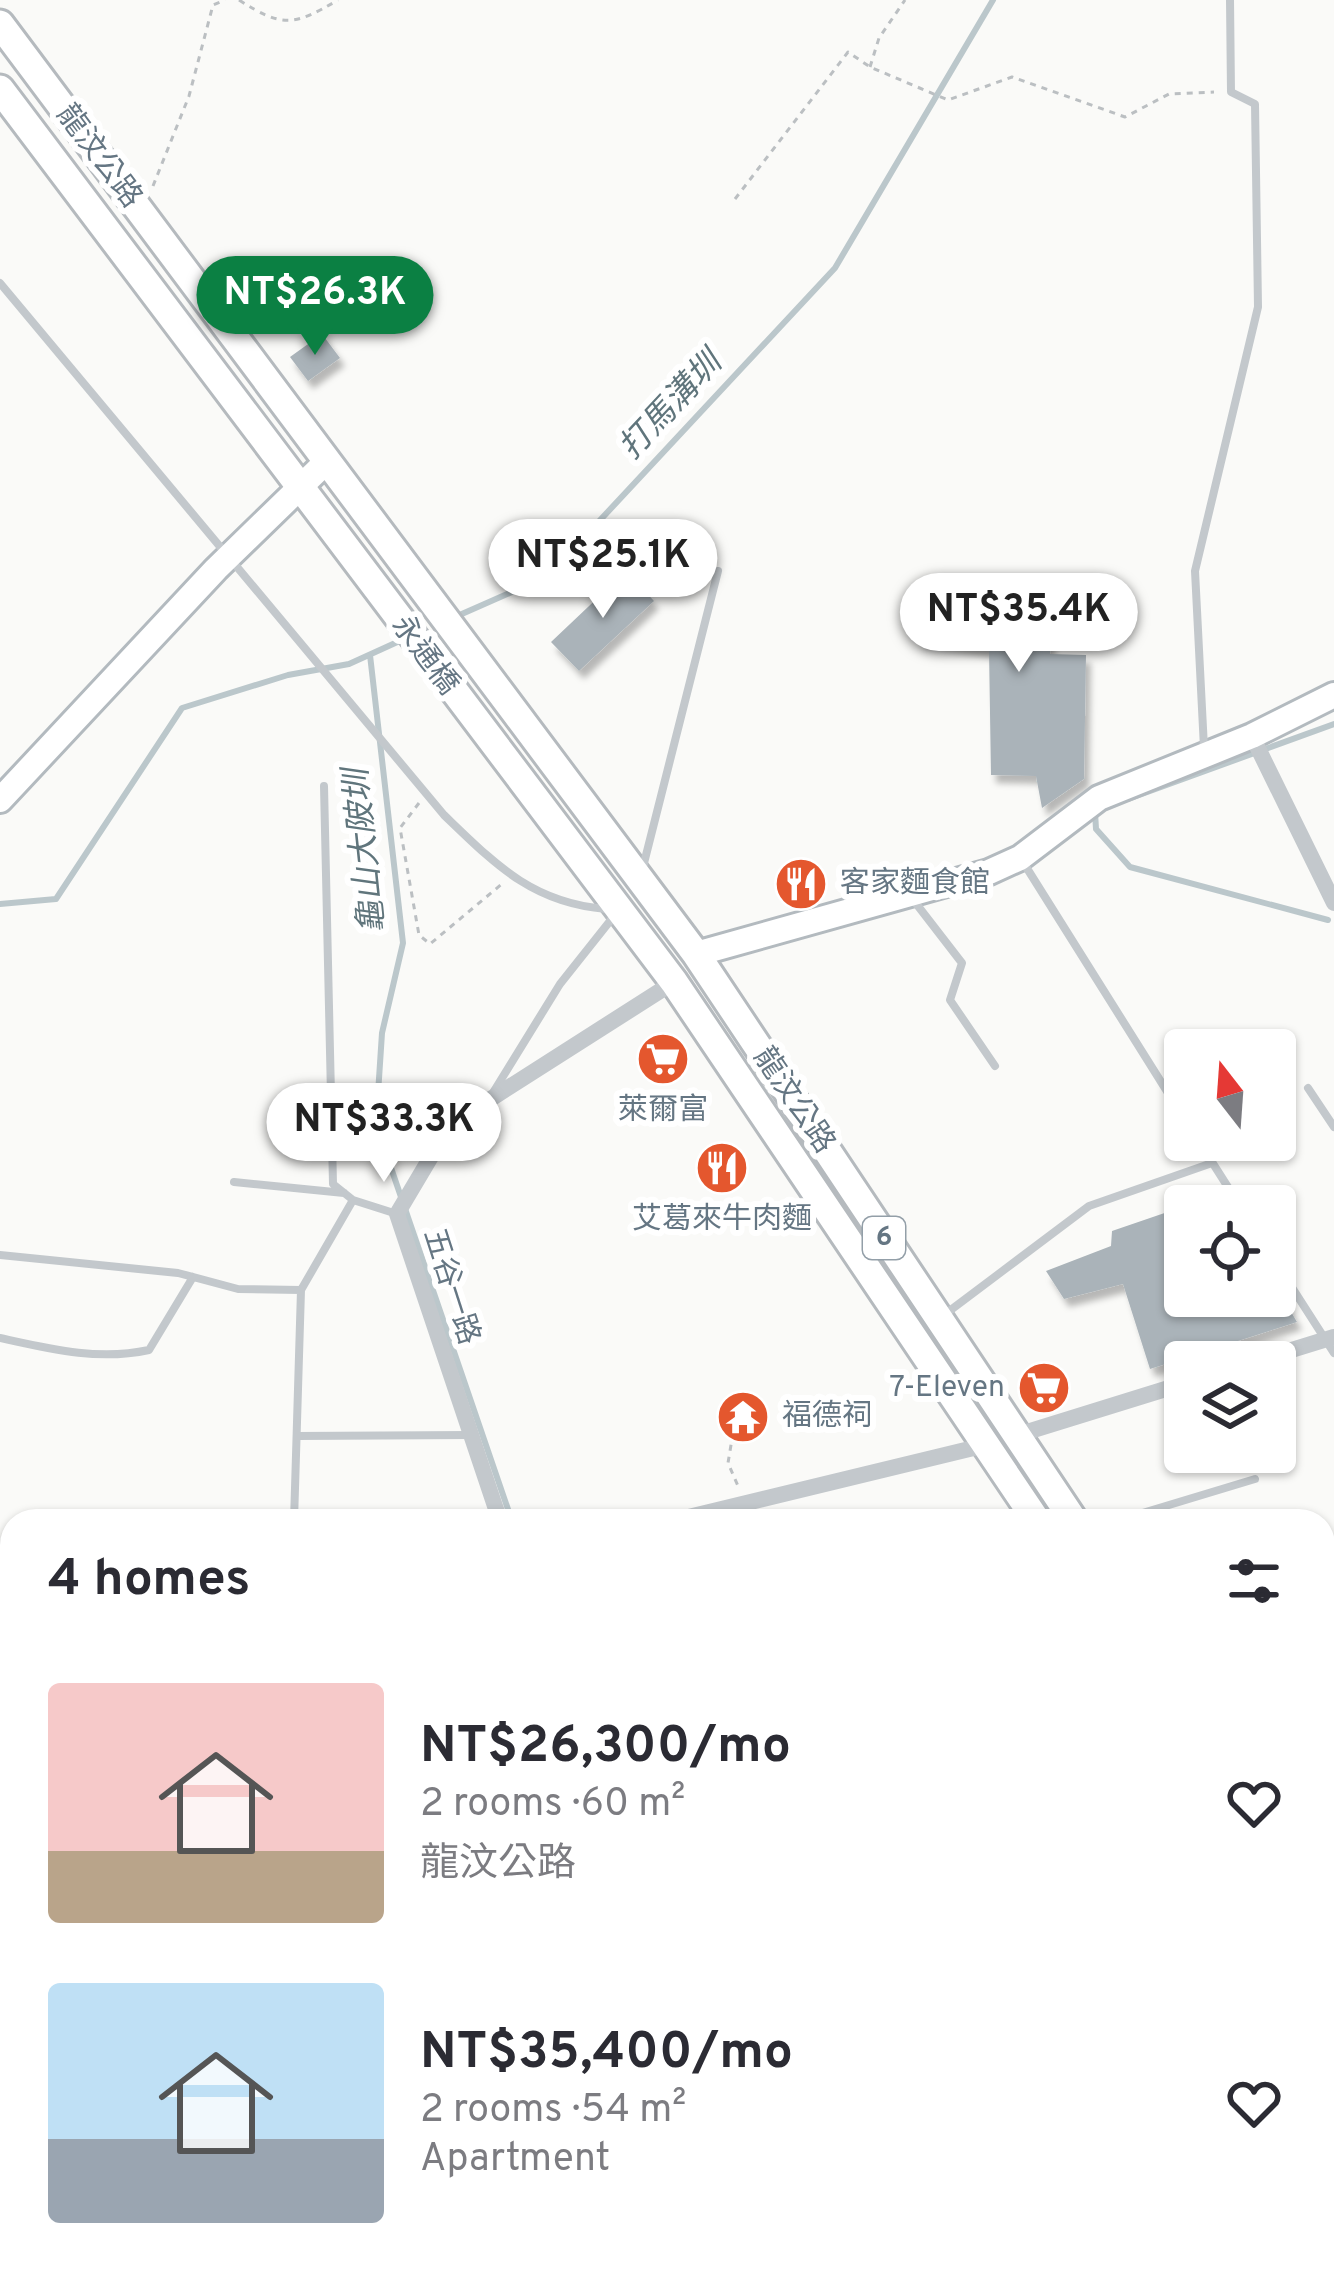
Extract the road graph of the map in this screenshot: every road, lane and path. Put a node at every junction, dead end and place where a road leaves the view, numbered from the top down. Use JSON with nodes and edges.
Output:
{"nodes":[{"id":1,"x":225,"y":0,"type":"edge"},
{"id":2,"x":239,"y":0,"type":"edge"},
{"id":3,"x":338,"y":0,"type":"edge"},
{"id":4,"x":905,"y":0,"type":"edge"},
{"id":5,"x":1230,"y":0,"type":"edge"},
{"id":6,"x":0,"y":24,"type":"edge"},
{"id":7,"x":870,"y":67,"type":"junction"},
{"id":8,"x":0,"y":89,"type":"edge"},
{"id":9,"x":1231,"y":92,"type":"junction"},
{"id":10,"x":735,"y":199,"type":"dead end"},
{"id":11,"x":142,"y":216,"type":"junction"},
{"id":12,"x":0,"y":283,"type":"edge"},
{"id":13,"x":325,"y":463,"type":"junction"},
{"id":14,"x":298,"y":486,"type":"junction"},
{"id":15,"x":231,"y":555,"type":"junction"},
{"id":16,"x":718,"y":571,"type":"dead end"},
{"id":17,"x":496,"y":692,"type":"joint"},
{"id":18,"x":1334,"y":695,"type":"edge"},
{"id":19,"x":466,"y":712,"type":"joint"},
{"id":20,"x":1255,"y":741,"type":"junction"},
{"id":21,"x":1204,"y":755,"type":"junction"},
{"id":22,"x":323,"y":786,"type":"dead end"},
{"id":23,"x":427,"y":792,"type":"junction"},
{"id":24,"x":0,"y":800,"type":"edge"},
{"id":25,"x":1020,"y":858,"type":"junction"},
{"id":26,"x":508,"y":878,"type":"junction"},
{"id":27,"x":637,"y":882,"type":"junction"},
{"id":28,"x":910,"y":896,"type":"junction"},
{"id":29,"x":1334,"y":904,"type":"edge"},
{"id":30,"x":618,"y":910,"type":"junction"},
{"id":31,"x":696,"y":954,"type":"junction"},
{"id":32,"x":674,"y":982,"type":"junction"},
{"id":33,"x":995,"y":1066,"type":"dead end"},
{"id":34,"x":1164,"y":1087,"type":"edge"},
{"id":35,"x":1308,"y":1088,"type":"dead end"},
{"id":36,"x":489,"y":1100,"type":"junction"},
{"id":37,"x":1334,"y":1127,"type":"edge"},
{"id":38,"x":1212,"y":1163,"type":"joint"},
{"id":39,"x":234,"y":1182,"type":"dead end"},
{"id":40,"x":1226,"y":1185,"type":"edge"},
{"id":41,"x":349,"y":1196,"type":"junction"},
{"id":42,"x":398,"y":1214,"type":"junction"},
{"id":43,"x":0,"y":1255,"type":"edge"},
{"id":44,"x":193,"y":1277,"type":"junction"},
{"id":45,"x":302,"y":1290,"type":"junction"},
{"id":46,"x":1296,"y":1292,"type":"edge"},
{"id":47,"x":938,"y":1319,"type":"junction"},
{"id":48,"x":0,"y":1338,"type":"edge"},
{"id":49,"x":1331,"y":1343,"type":"edge"},
{"id":50,"x":1296,"y":1351,"type":"edge"},
{"id":51,"x":1164,"y":1390,"type":"edge"},
{"id":52,"x":733,"y":1433,"type":"dead end"},
{"id":53,"x":471,"y":1435,"type":"junction"},
{"id":54,"x":1017,"y":1435,"type":"junction"},
{"id":55,"x":297,"y":1436,"type":"junction"},
{"id":56,"x":986,"y":1445,"type":"junction"},
{"id":57,"x":1256,"y":1479,"type":"dead end"},
{"id":58,"x":750,"y":1502,"type":"junction"},
{"id":59,"x":294,"y":1509,"type":"edge"},
{"id":60,"x":496,"y":1509,"type":"edge"},
{"id":61,"x":721,"y":1509,"type":"edge"},
{"id":62,"x":1029,"y":1509,"type":"edge"},
{"id":63,"x":1066,"y":1509,"type":"edge"},
{"id":64,"x":1156,"y":1509,"type":"edge"}],
"edges":[{"from":1,"to":11,"type":"path"},
{"from":2,"to":3,"type":"path"},
{"from":4,"to":7,"type":"path"},
{"from":5,"to":9,"type":"lane"},
{"from":6,"to":11,"type":"main road","name":"龍汶公路","number":"6"},
{"from":7,"to":9,"type":"path"},
{"from":7,"to":10,"type":"path"},
{"from":8,"to":14,"type":"main road","name":"龍汶公路","number":"6"},
{"from":9,"to":21,"type":"lane"},
{"from":11,"to":13,"type":"main road","name":"龍汶公路","number":"6"},
{"from":12,"to":15,"type":"lane"},
{"from":13,"to":14,"type":"street"},
{"from":13,"to":17,"type":"main road","name":"永通橋","number":"6"},
{"from":14,"to":15,"type":"street"},
{"from":14,"to":19,"type":"main road","name":"永通橋","number":"6"},
{"from":15,"to":23,"type":"lane"},
{"from":15,"to":24,"type":"street"},
{"from":16,"to":27,"type":"lane"},
{"from":17,"to":27,"type":"main road","name":"龍汶公路","number":"6"},
{"from":18,"to":20,"type":"street"},
{"from":19,"to":30,"type":"main road","name":"龍汶公路","number":"6"},
{"from":20,"to":21,"type":"street"},
{"from":20,"to":29,"type":"street"},
{"from":21,"to":25,"type":"street"},
{"from":22,"to":41,"type":"lane"},
{"from":23,"to":26,"type":"lane"},
{"from":23,"to":26,"type":"path"},
{"from":25,"to":28,"type":"street"},
{"from":25,"to":34,"type":"lane"},
{"from":26,"to":30,"type":"lane"},
{"from":27,"to":30,"type":"lane"},
{"from":27,"to":31,"type":"main road","name":"龍汶公路","number":"6"},
{"from":28,"to":31,"type":"street"},
{"from":28,"to":33,"type":"lane"},
{"from":30,"to":32,"type":"main road","name":"龍汶公路","number":"6"},
{"from":30,"to":36,"type":"lane"},
{"from":31,"to":32,"type":"main road"},
{"from":31,"to":47,"type":"main road","name":"龍汶公路","number":"6"},
{"from":32,"to":36,"type":"street","name":"五谷一路"},
{"from":32,"to":56,"type":"main road","name":"龍汶公路","number":"6"},
{"from":35,"to":37,"type":"lane"},
{"from":36,"to":42,"type":"street","name":"五谷一路"},
{"from":38,"to":40,"type":"lane"},
{"from":38,"to":47,"type":"lane"},
{"from":39,"to":41,"type":"lane"},
{"from":41,"to":42,"type":"lane"},
{"from":41,"to":45,"type":"lane"},
{"from":42,"to":53,"type":"street","name":"五谷一路"},
{"from":43,"to":44,"type":"lane"},
{"from":44,"to":45,"type":"lane"},
{"from":44,"to":48,"type":"lane"},
{"from":45,"to":55,"type":"lane"},
{"from":46,"to":49,"type":"lane"},
{"from":47,"to":54,"type":"main road","name":"龍汶公路","number":"6"},
{"from":49,"to":50,"type":"street"},
{"from":51,"to":54,"type":"street"},
{"from":52,"to":58,"type":"path"},
{"from":53,"to":55,"type":"lane"},
{"from":53,"to":60,"type":"street","name":"五谷一路"},
{"from":54,"to":63,"type":"main road","name":"龍汶公路","number":"6"},
{"from":55,"to":59,"type":"lane"},
{"from":56,"to":58,"type":"street"},
{"from":56,"to":62,"type":"main road","name":"龍汶公路","number":"6"},
{"from":57,"to":64,"type":"lane"},
{"from":58,"to":61,"type":"street"}]}
